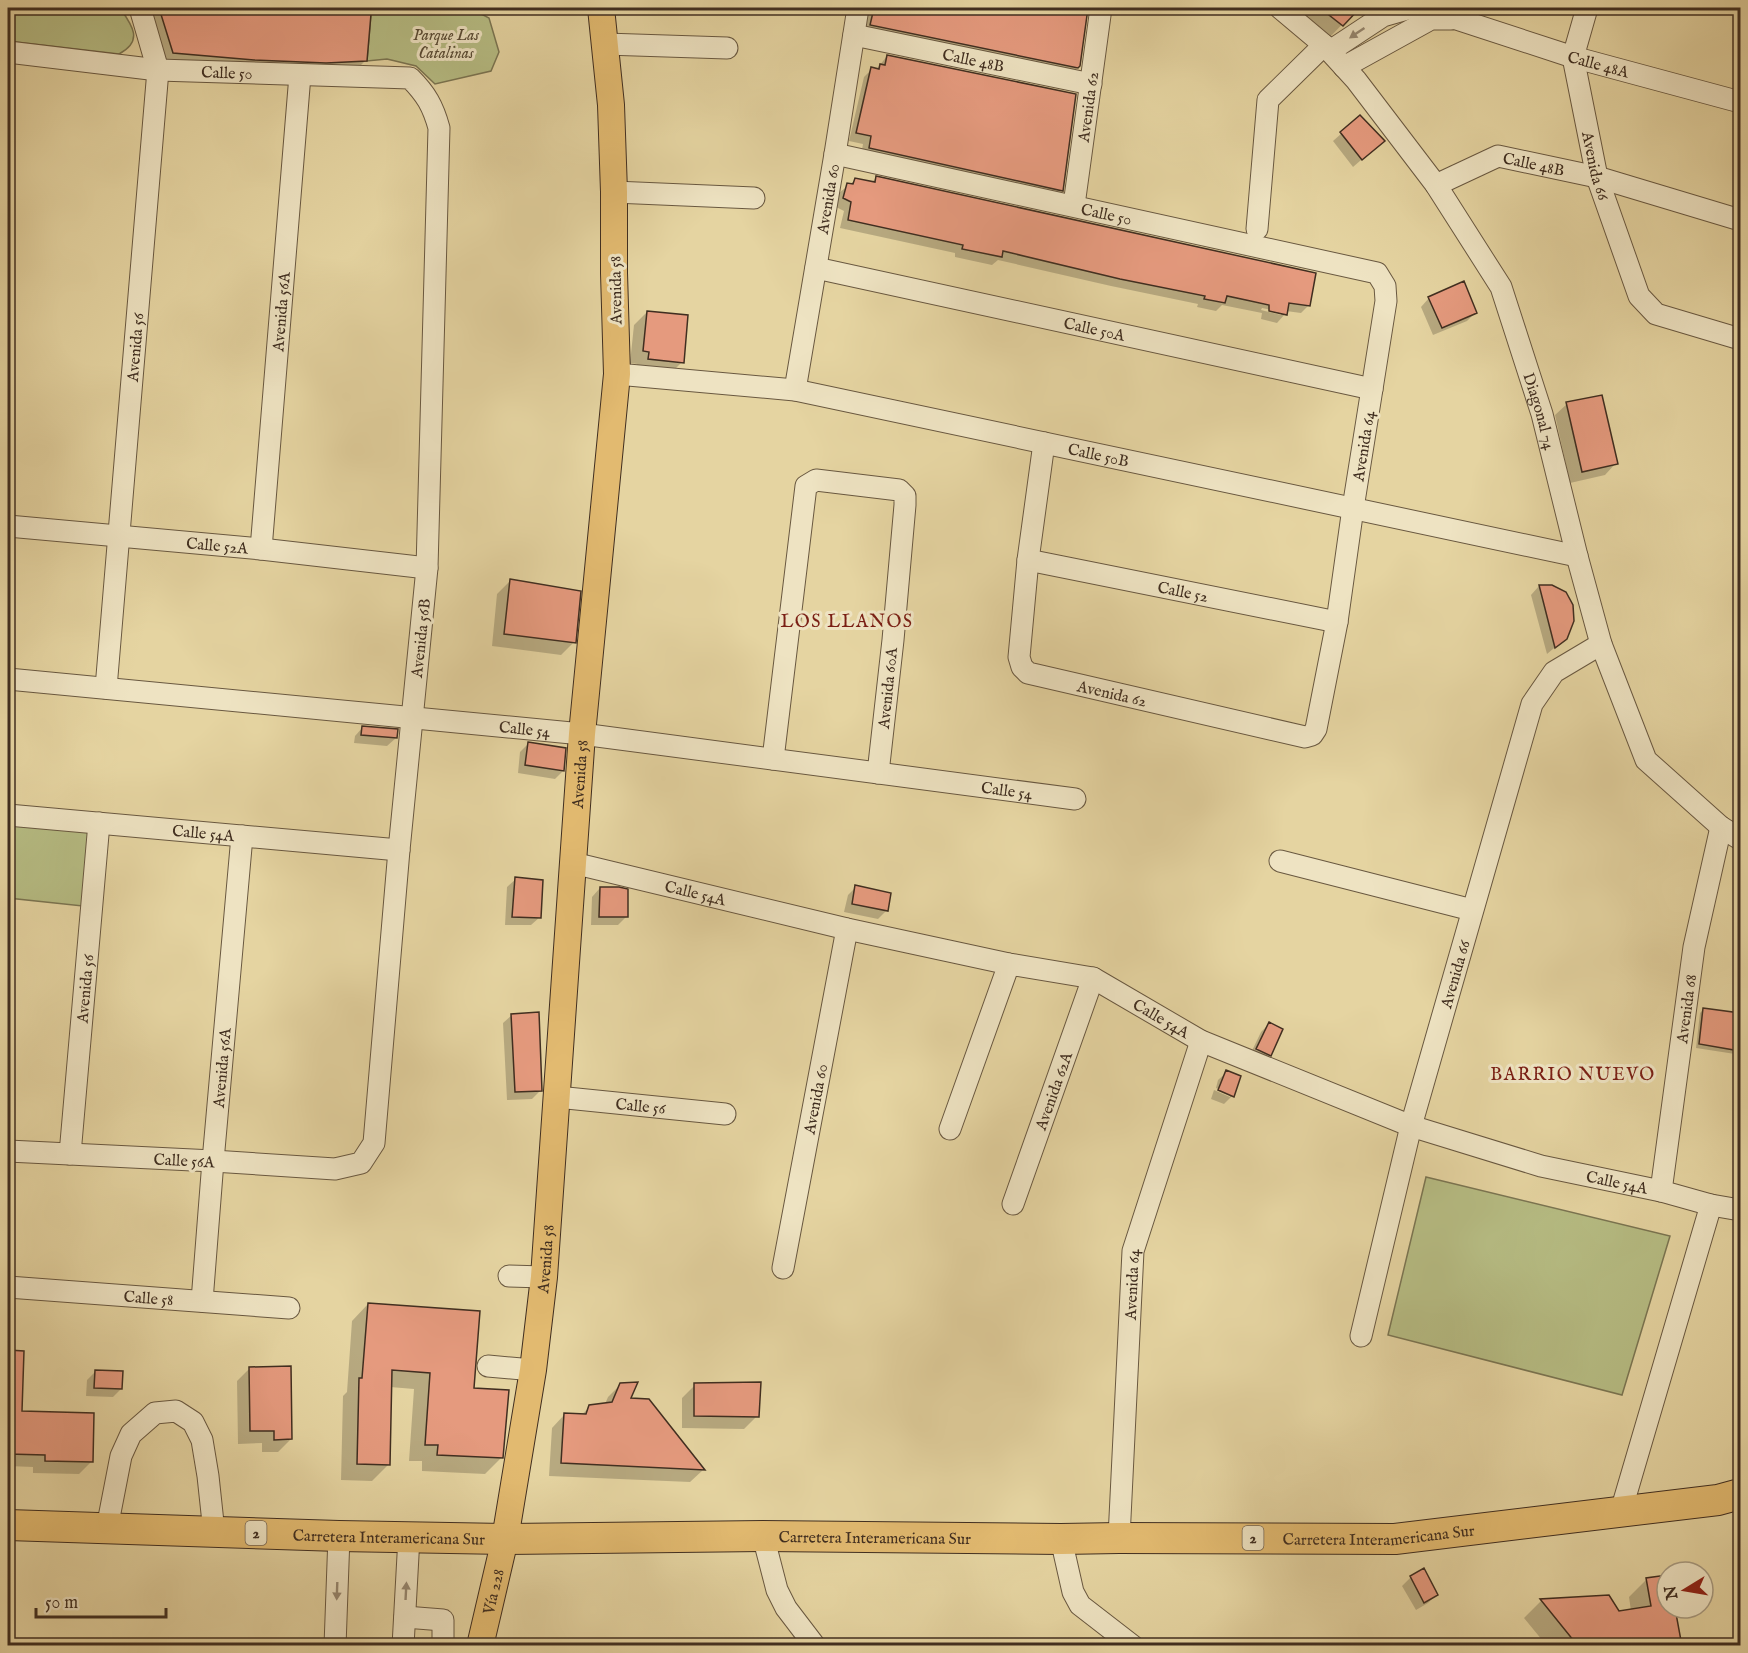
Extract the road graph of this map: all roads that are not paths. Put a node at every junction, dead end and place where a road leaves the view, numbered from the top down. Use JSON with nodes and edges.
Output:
{"nodes":[{"id":1,"x":140,"y":8,"type":"edge"},
{"id":2,"x":601,"y":8,"type":"edge"},
{"id":3,"x":858,"y":8,"type":"edge"},
{"id":4,"x":1101,"y":8,"type":"edge"},
{"id":5,"x":1280,"y":8,"type":"edge"},
{"id":6,"x":1411,"y":8,"type":"edge"},
{"id":7,"x":1423,"y":8,"type":"edge"},
{"id":8,"x":1587,"y":8,"type":"edge"},
{"id":9,"x":1459,"y":13,"type":"edge"},
{"id":10,"x":854,"y":35,"type":"junction"},
{"id":11,"x":605,"y":44,"type":"junction"},
{"id":12,"x":727,"y":48,"type":"dead end"},
{"id":13,"x":8,"y":52,"type":"edge"},
{"id":14,"x":1332,"y":55,"type":"junction"},
{"id":15,"x":1573,"y":57,"type":"junction"},
{"id":16,"x":158,"y":70,"type":"junction"},
{"id":17,"x":300,"y":75,"type":"junction"},
{"id":18,"x":1091,"y":84,"type":"junction"},
{"id":19,"x":1740,"y":102,"type":"edge"},
{"id":20,"x":434,"y":109,"type":"joint"},
{"id":21,"x":835,"y":154,"type":"junction"},
{"id":22,"x":1597,"y":177,"type":"junction"},
{"id":23,"x":1436,"y":185,"type":"junction"},
{"id":24,"x":614,"y":192,"type":"junction"},
{"id":25,"x":754,"y":198,"type":"dead end"},
{"id":26,"x":1074,"y":205,"type":"junction"},
{"id":27,"x":1740,"y":220,"type":"edge"},
{"id":28,"x":1257,"y":229,"type":"dead end"},
{"id":29,"x":816,"y":268,"type":"junction"},
{"id":30,"x":1377,"y":273,"type":"joint"},
{"id":31,"x":1740,"y":339,"type":"edge"},
{"id":32,"x":617,"y":374,"type":"junction"},
{"id":33,"x":1372,"y":389,"type":"junction"},
{"id":34,"x":795,"y":390,"type":"junction"},
{"id":35,"x":1044,"y":442,"type":"junction"},
{"id":36,"x":1353,"y":508,"type":"junction"},
{"id":37,"x":8,"y":526,"type":"edge"},
{"id":38,"x":118,"y":536,"type":"junction"},
{"id":39,"x":261,"y":549,"type":"junction"},
{"id":40,"x":1576,"y":556,"type":"junction"},
{"id":41,"x":1028,"y":560,"type":"junction"},
{"id":42,"x":427,"y":568,"type":"junction"},
{"id":43,"x":1337,"y":622,"type":"junction"},
{"id":44,"x":1601,"y":645,"type":"junction"},
{"id":45,"x":8,"y":679,"type":"edge"},
{"id":46,"x":106,"y":688,"type":"junction"},
{"id":47,"x":412,"y":718,"type":"junction"},
{"id":48,"x":582,"y":734,"type":"junction"},
{"id":49,"x":773,"y":759,"type":"junction"},
{"id":50,"x":878,"y":773,"type":"junction"},
{"id":51,"x":1075,"y":799,"type":"dead end"},
{"id":52,"x":8,"y":815,"type":"edge"},
{"id":53,"x":99,"y":823,"type":"junction"},
{"id":54,"x":1721,"y":827,"type":"junction"},
{"id":55,"x":242,"y":836,"type":"junction"},
{"id":56,"x":1740,"y":839,"type":"edge"},
{"id":57,"x":399,"y":850,"type":"junction"},
{"id":58,"x":1281,"y":861,"type":"dead end"},
{"id":59,"x":573,"y":863,"type":"junction"},
{"id":60,"x":1472,"y":910,"type":"junction"},
{"id":61,"x":847,"y":929,"type":"junction"},
{"id":62,"x":1009,"y":964,"type":"junction"},
{"id":63,"x":1093,"y":978,"type":"junction"},
{"id":64,"x":1201,"y":1041,"type":"junction"},
{"id":65,"x":557,"y":1097,"type":"junction"},
{"id":66,"x":725,"y":1114,"type":"dead end"},
{"id":67,"x":1411,"y":1126,"type":"junction"},
{"id":68,"x":950,"y":1129,"type":"dead end"},
{"id":69,"x":8,"y":1151,"type":"edge"},
{"id":70,"x":70,"y":1154,"type":"junction"},
{"id":71,"x":213,"y":1161,"type":"junction"},
{"id":72,"x":360,"y":1163,"type":"joint"},
{"id":73,"x":1661,"y":1191,"type":"junction"},
{"id":74,"x":1013,"y":1204,"type":"dead end"},
{"id":75,"x":1711,"y":1205,"type":"junction"},
{"id":76,"x":1740,"y":1210,"type":"edge"},
{"id":77,"x":783,"y":1268,"type":"dead end"},
{"id":78,"x":509,"y":1276,"type":"dead end"},
{"id":79,"x":544,"y":1277,"type":"junction"},
{"id":80,"x":8,"y":1287,"type":"edge"},
{"id":81,"x":202,"y":1301,"type":"junction"},
{"id":82,"x":289,"y":1308,"type":"dead end"},
{"id":83,"x":1361,"y":1336,"type":"dead end"},
{"id":84,"x":488,"y":1366,"type":"dead end"},
{"id":85,"x":533,"y":1370,"type":"junction"},
{"id":86,"x":1740,"y":1494,"type":"edge"},
{"id":87,"x":1621,"y":1511,"type":"junction"},
{"id":88,"x":8,"y":1526,"type":"edge"},
{"id":89,"x":107,"y":1528,"type":"junction"},
{"id":90,"x":214,"y":1532,"type":"junction"},
{"id":91,"x":339,"y":1536,"type":"junction"},
{"id":92,"x":763,"y":1536,"type":"junction"},
{"id":93,"x":409,"y":1537,"type":"junction"},
{"id":94,"x":1119,"y":1538,"type":"junction"},
{"id":95,"x":505,"y":1539,"type":"junction"},
{"id":96,"x":1061,"y":1539,"type":"junction"},
{"id":97,"x":405,"y":1617,"type":"junction"},
{"id":98,"x":335,"y":1646,"type":"edge"},
{"id":99,"x":404,"y":1646,"type":"edge"},
{"id":100,"x":443,"y":1646,"type":"edge"},
{"id":101,"x":480,"y":1646,"type":"edge"},
{"id":102,"x":815,"y":1646,"type":"edge"},
{"id":103,"x":1133,"y":1646,"type":"edge"}],
"edges":[{"from":1,"to":16,"type":"street","name":"Avenida 56"},
{"from":2,"to":11,"type":"main road","name":"Avenida 58"},
{"from":3,"to":10,"type":"street","name":"Avenida 60"},
{"from":4,"to":18,"type":"street","name":"Avenida 62"},
{"from":5,"to":14,"type":"street","name":"Diagonal 74"},
{"from":6,"to":14,"type":"street","one_way":true},
{"from":7,"to":9,"type":"street","name":"Calle 48A"},
{"from":8,"to":15,"type":"street","name":"Avenida 66"},
{"from":9,"to":14,"type":"street","name":"Calle 48A"},
{"from":9,"to":15,"type":"street","name":"Calle 48A"},
{"from":10,"to":18,"type":"street","name":"Calle 48B"},
{"from":10,"to":21,"type":"street","name":"Avenida 60"},
{"from":11,"to":12,"type":"street"},
{"from":11,"to":24,"type":"main road","name":"Avenida 58"},
{"from":13,"to":16,"type":"street","name":"Calle 50"},
{"from":14,"to":23,"type":"street","name":"Diagonal 74"},
{"from":14,"to":28,"type":"street"},
{"from":15,"to":19,"type":"street","name":"Calle 48A"},
{"from":15,"to":22,"type":"street","name":"Avenida 66"},
{"from":16,"to":17,"type":"street","name":"Calle 50"},
{"from":16,"to":38,"type":"street","name":"Avenida 56"},
{"from":17,"to":20,"type":"street","name":"Calle 50"},
{"from":17,"to":39,"type":"street","name":"Avenida 56A"},
{"from":18,"to":26,"type":"street","name":"Avenida 62"},
{"from":20,"to":42,"type":"street","name":"Avenida 56B"},
{"from":21,"to":26,"type":"street","name":"Calle 50"},
{"from":21,"to":29,"type":"street","name":"Avenida 60"},
{"from":22,"to":23,"type":"street","name":"Calle 48B"},
{"from":22,"to":27,"type":"street","name":"Calle 48B"},
{"from":22,"to":31,"type":"street","name":"Avenida 66"},
{"from":23,"to":40,"type":"street","name":"Diagonal 74"},
{"from":24,"to":25,"type":"street"},
{"from":24,"to":32,"type":"main road","name":"Avenida 58"},
{"from":26,"to":30,"type":"street","name":"Calle 50"},
{"from":29,"to":33,"type":"street","name":"Calle 50A"},
{"from":29,"to":34,"type":"street","name":"Avenida 60"},
{"from":30,"to":33,"type":"street","name":"Avenida 64"},
{"from":32,"to":34,"type":"street","name":"Calle 50B"},
{"from":32,"to":48,"type":"main road","name":"Avenida 58"},
{"from":33,"to":36,"type":"street","name":"Avenida 64"},
{"from":34,"to":35,"type":"street","name":"Calle 50B"},
{"from":35,"to":36,"type":"street","name":"Calle 50B"},
{"from":35,"to":41,"type":"street","name":"Avenida 62"},
{"from":36,"to":40,"type":"street","name":"Calle 50B"},
{"from":36,"to":43,"type":"street","name":"Avenida 64"},
{"from":37,"to":38,"type":"street","name":"Calle 52A"},
{"from":38,"to":39,"type":"street","name":"Calle 52A"},
{"from":38,"to":46,"type":"street","name":"Avenida 56"},
{"from":39,"to":42,"type":"street","name":"Calle 52A"},
{"from":40,"to":44,"type":"street","name":"Diagonal 74"},
{"from":41,"to":43,"type":"street","name":"Calle 52"},
{"from":41,"to":43,"type":"street","name":"Avenida 62"},
{"from":42,"to":47,"type":"street","name":"Avenida 56B"},
{"from":44,"to":54,"type":"street","name":"Diagonal 74"},
{"from":44,"to":60,"type":"street","name":"Avenida 66"},
{"from":45,"to":46,"type":"street","name":"Calle 54"},
{"from":46,"to":47,"type":"street","name":"Calle 54"},
{"from":47,"to":48,"type":"street","name":"Calle 54"},
{"from":47,"to":57,"type":"street","name":"Avenida 56B"},
{"from":48,"to":49,"type":"street","name":"Calle 54"},
{"from":48,"to":59,"type":"main road","name":"Avenida 58"},
{"from":49,"to":50,"type":"street","name":"Calle 54"},
{"from":49,"to":50,"type":"street","name":"Avenida 60A"},
{"from":50,"to":51,"type":"street","name":"Calle 54"},
{"from":52,"to":53,"type":"street","name":"Calle 54A"},
{"from":53,"to":55,"type":"street","name":"Calle 54A"},
{"from":53,"to":70,"type":"street","name":"Avenida 56"},
{"from":54,"to":56,"type":"street","name":"Diagonal 74"},
{"from":54,"to":73,"type":"street","name":"Avenida 68"},
{"from":55,"to":57,"type":"street","name":"Calle 54A"},
{"from":55,"to":71,"type":"street","name":"Avenida 56A"},
{"from":57,"to":72,"type":"street","name":"Avenida 56B"},
{"from":58,"to":60,"type":"street"},
{"from":59,"to":61,"type":"street","name":"Calle 54A"},
{"from":59,"to":65,"type":"main road","name":"Avenida 58"},
{"from":60,"to":67,"type":"street","name":"Avenida 66"},
{"from":61,"to":62,"type":"street","name":"Calle 54A"},
{"from":61,"to":77,"type":"street","name":"Avenida 60"},
{"from":62,"to":63,"type":"street","name":"Calle 54A"},
{"from":62,"to":68,"type":"street"},
{"from":63,"to":64,"type":"street","name":"Calle 54A"},
{"from":63,"to":74,"type":"street","name":"Avenida 62A"},
{"from":64,"to":67,"type":"street","name":"Calle 54A"},
{"from":64,"to":94,"type":"street","name":"Avenida 64"},
{"from":65,"to":66,"type":"street","name":"Calle 56"},
{"from":65,"to":79,"type":"main road","name":"Avenida 58"},
{"from":67,"to":73,"type":"street","name":"Calle 54A"},
{"from":67,"to":83,"type":"street","name":"Avenida 66"},
{"from":69,"to":70,"type":"street","name":"Calle 56A"},
{"from":70,"to":71,"type":"street","name":"Calle 56A"},
{"from":71,"to":72,"type":"street","name":"Calle 56A"},
{"from":71,"to":81,"type":"street","name":"Avenida 56A"},
{"from":73,"to":75,"type":"street","name":"Calle 54A"},
{"from":75,"to":76,"type":"street","name":"Calle 54A"},
{"from":75,"to":87,"type":"street"},
{"from":78,"to":79,"type":"street"},
{"from":79,"to":85,"type":"main road","name":"Avenida 58"},
{"from":80,"to":81,"type":"street","name":"Calle 58"},
{"from":81,"to":82,"type":"street","name":"Calle 58"},
{"from":84,"to":85,"type":"street"},
{"from":85,"to":95,"type":"main road","name":"Avenida 58"},
{"from":86,"to":87,"type":"highway","name":"Carretera Interamericana Sur","number":"2"},
{"from":87,"to":94,"type":"highway","name":"Carretera Interamericana Sur","number":"2"},
{"from":88,"to":89,"type":"highway","name":"Carretera Interamericana Sur","number":"2"},
{"from":89,"to":90,"type":"highway","name":"Carretera Interamericana Sur","number":"2"},
{"from":89,"to":90,"type":"street"},
{"from":90,"to":91,"type":"highway","name":"Carretera Interamericana Sur","number":"2"},
{"from":91,"to":93,"type":"highway","name":"Carretera Interamericana Sur","number":"2"},
{"from":91,"to":98,"type":"street","one_way":true},
{"from":92,"to":95,"type":"highway","name":"Carretera Interamericana Sur","number":"2"},
{"from":92,"to":96,"type":"highway","name":"Carretera Interamericana Sur","number":"2"},
{"from":92,"to":102,"type":"street"},
{"from":93,"to":95,"type":"highway","name":"Carretera Interamericana Sur","number":"2"},
{"from":97,"to":93,"type":"street","one_way":true},
{"from":94,"to":96,"type":"highway","name":"Carretera Interamericana Sur","number":"2"},
{"from":95,"to":101,"type":"main road","name":"Vía 228"},
{"from":96,"to":103,"type":"street"},
{"from":97,"to":99,"type":"street"},
{"from":97,"to":100,"type":"street"}]}
